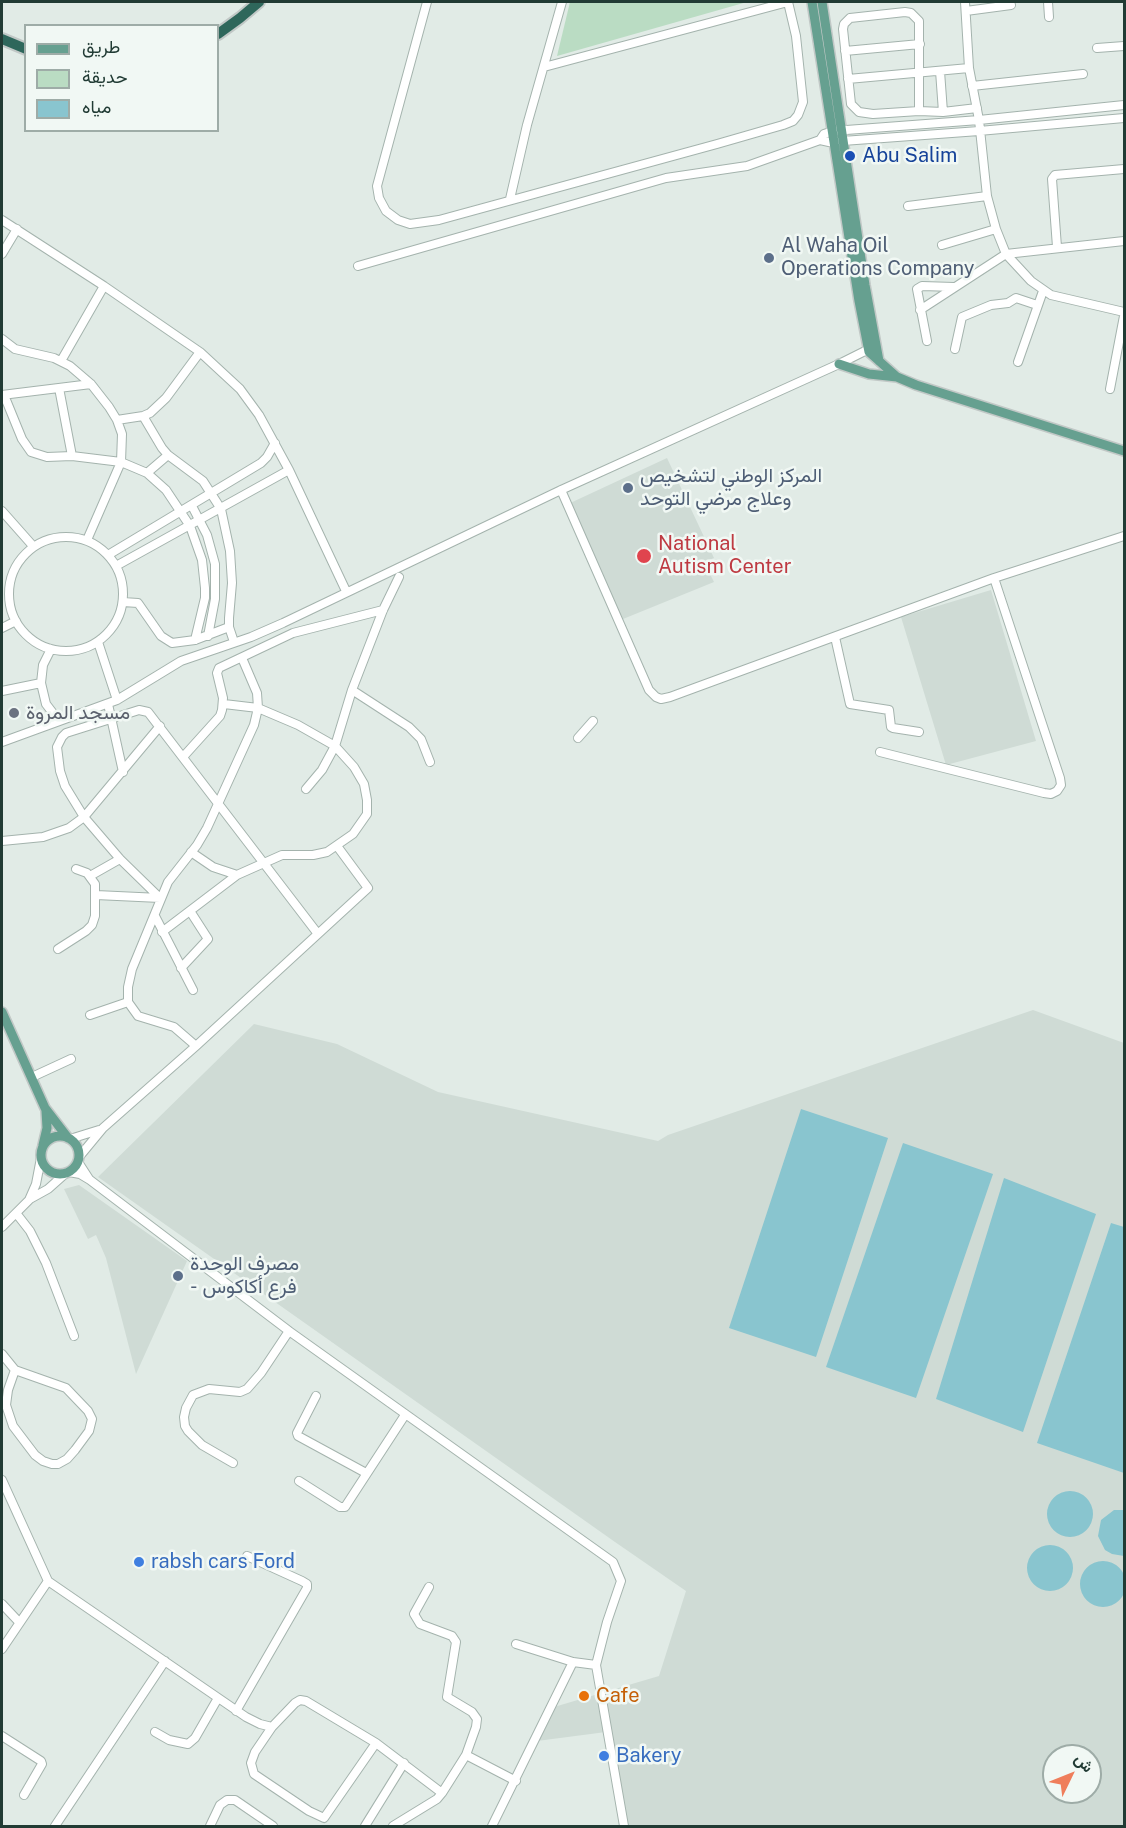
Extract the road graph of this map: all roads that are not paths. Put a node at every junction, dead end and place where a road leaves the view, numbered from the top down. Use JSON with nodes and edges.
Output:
{"nodes":[{"id":1,"x":259,"y":2,"type":"edge"},
{"id":2,"x":427,"y":2,"type":"edge"},
{"id":3,"x":562,"y":2,"type":"edge"},
{"id":4,"x":788,"y":2,"type":"edge"},
{"id":5,"x":812,"y":2,"type":"edge"},
{"id":6,"x":822,"y":2,"type":"edge"},
{"id":7,"x":966,"y":2,"type":"edge"},
{"id":8,"x":1048,"y":2,"type":"edge"},
{"id":9,"x":1011,"y":5,"type":"dead end"},
{"id":10,"x":966,"y":11,"type":"junction"},
{"id":11,"x":1049,"y":17,"type":"dead end"},
{"id":12,"x":219,"y":33,"type":"edge"},
{"id":13,"x":2,"y":39,"type":"edge"},
{"id":14,"x":920,"y":44,"type":"junction"},
{"id":15,"x":1125,"y":46,"type":"edge"},
{"id":16,"x":24,"y":48,"type":"edge"},
{"id":17,"x":1096,"y":48,"type":"dead end"},
{"id":18,"x":845,"y":51,"type":"junction"},
{"id":19,"x":544,"y":67,"type":"junction"},
{"id":20,"x":969,"y":68,"type":"junction"},
{"id":21,"x":940,"y":71,"type":"junction"},
{"id":22,"x":918,"y":74,"type":"junction"},
{"id":23,"x":1083,"y":74,"type":"dead end"},
{"id":24,"x":848,"y":79,"type":"junction"},
{"id":25,"x":972,"y":86,"type":"junction"},
{"id":26,"x":1125,"y":105,"type":"edge"},
{"id":27,"x":977,"y":108,"type":"junction"},
{"id":28,"x":919,"y":111,"type":"junction"},
{"id":29,"x":943,"y":112,"type":"junction"},
{"id":30,"x":1125,"y":118,"type":"edge"},
{"id":31,"x":979,"y":120,"type":"junction"},
{"id":32,"x":979,"y":131,"type":"junction"},
{"id":33,"x":838,"y":135,"type":"junction"},
{"id":34,"x":1125,"y":170,"type":"edge"},
{"id":35,"x":987,"y":196,"type":"junction"},
{"id":36,"x":510,"y":200,"type":"junction"},
{"id":37,"x":908,"y":206,"type":"dead end"},
{"id":38,"x":2,"y":220,"type":"edge"},
{"id":39,"x":17,"y":229,"type":"junction"},
{"id":40,"x":996,"y":230,"type":"junction"},
{"id":41,"x":1125,"y":241,"type":"edge"},
{"id":42,"x":942,"y":245,"type":"dead end"},
{"id":43,"x":1057,"y":247,"type":"junction"},
{"id":44,"x":2,"y":254,"type":"edge"},
{"id":45,"x":1006,"y":254,"type":"junction"},
{"id":46,"x":358,"y":266,"type":"dead end"},
{"id":47,"x":104,"y":286,"type":"junction"},
{"id":48,"x":955,"y":287,"type":"junction"},
{"id":49,"x":1043,"y":291,"type":"junction"},
{"id":50,"x":1038,"y":305,"type":"junction"},
{"id":51,"x":920,"y":310,"type":"junction"},
{"id":52,"x":1125,"y":314,"type":"edge"},
{"id":53,"x":927,"y":341,"type":"dead end"},
{"id":54,"x":2,"y":343,"type":"edge"},
{"id":55,"x":872,"y":347,"type":"junction"},
{"id":56,"x":954,"y":349,"type":"dead end"},
{"id":57,"x":200,"y":352,"type":"junction"},
{"id":58,"x":61,"y":361,"type":"junction"},
{"id":59,"x":1018,"y":363,"type":"dead end"},
{"id":60,"x":839,"y":364,"type":"junction"},
{"id":61,"x":897,"y":377,"type":"junction"},
{"id":62,"x":91,"y":384,"type":"junction"},
{"id":63,"x":59,"y":388,"type":"junction"},
{"id":64,"x":1110,"y":389,"type":"dead end"},
{"id":65,"x":3,"y":395,"type":"edge"},
{"id":66,"x":143,"y":416,"type":"junction"},
{"id":67,"x":117,"y":420,"type":"junction"},
{"id":68,"x":275,"y":443,"type":"junction"},
{"id":69,"x":1125,"y":451,"type":"edge"},
{"id":70,"x":168,"y":455,"type":"junction"},
{"id":71,"x":72,"y":456,"type":"junction"},
{"id":72,"x":121,"y":462,"type":"junction"},
{"id":73,"x":289,"y":470,"type":"junction"},
{"id":74,"x":147,"y":473,"type":"junction"},
{"id":75,"x":561,"y":490,"type":"junction"},
{"id":76,"x":212,"y":494,"type":"junction"},
{"id":77,"x":192,"y":506,"type":"junction"},
{"id":78,"x":220,"y":509,"type":"junction"},
{"id":79,"x":2,"y":511,"type":"edge"},
{"id":80,"x":182,"y":512,"type":"junction"},
{"id":81,"x":201,"y":520,"type":"junction"},
{"id":82,"x":190,"y":526,"type":"junction"},
{"id":83,"x":1125,"y":536,"type":"edge"},
{"id":84,"x":87,"y":540,"type":"junction"},
{"id":85,"x":33,"y":546,"type":"junction"},
{"id":86,"x":108,"y":555,"type":"junction"},
{"id":87,"x":116,"y":566,"type":"junction"},
{"id":88,"x":399,"y":577,"type":"dead end"},
{"id":89,"x":994,"y":578,"type":"junction"},
{"id":90,"x":5,"y":587,"type":"edge"},
{"id":91,"x":346,"y":591,"type":"junction"},
{"id":92,"x":205,"y":597,"type":"junction"},
{"id":93,"x":215,"y":599,"type":"junction"},
{"id":94,"x":123,"y":602,"type":"junction"},
{"id":95,"x":383,"y":610,"type":"junction"},
{"id":96,"x":16,"y":621,"type":"junction"},
{"id":97,"x":229,"y":627,"type":"junction"},
{"id":98,"x":2,"y":628,"type":"edge"},
{"id":99,"x":208,"y":636,"type":"junction"},
{"id":100,"x":835,"y":637,"type":"junction"},
{"id":101,"x":195,"y":640,"type":"junction"},
{"id":102,"x":98,"y":642,"type":"junction"},
{"id":103,"x":234,"y":642,"type":"junction"},
{"id":104,"x":51,"y":649,"type":"junction"},
{"id":105,"x":242,"y":658,"type":"junction"},
{"id":106,"x":41,"y":683,"type":"junction"},
{"id":107,"x":352,"y":690,"type":"junction"},
{"id":108,"x":2,"y":691,"type":"edge"},
{"id":109,"x":117,"y":700,"type":"junction"},
{"id":110,"x":108,"y":704,"type":"junction"},
{"id":111,"x":224,"y":704,"type":"junction"},
{"id":112,"x":258,"y":708,"type":"junction"},
{"id":113,"x":111,"y":718,"type":"junction"},
{"id":114,"x":59,"y":721,"type":"junction"},
{"id":115,"x":593,"y":721,"type":"dead end"},
{"id":116,"x":160,"y":726,"type":"junction"},
{"id":117,"x":919,"y":732,"type":"dead end"},
{"id":118,"x":579,"y":738,"type":"dead end"},
{"id":119,"x":2,"y":742,"type":"edge"},
{"id":120,"x":335,"y":746,"type":"junction"},
{"id":121,"x":880,"y":752,"type":"dead end"},
{"id":122,"x":183,"y":757,"type":"junction"},
{"id":123,"x":430,"y":762,"type":"dead end"},
{"id":124,"x":123,"y":772,"type":"junction"},
{"id":125,"x":306,"y":789,"type":"dead end"},
{"id":126,"x":219,"y":804,"type":"junction"},
{"id":127,"x":84,"y":817,"type":"junction"},
{"id":128,"x":2,"y":841,"type":"edge"},
{"id":129,"x":336,"y":846,"type":"junction"},
{"id":130,"x":191,"y":852,"type":"junction"},
{"id":131,"x":120,"y":859,"type":"junction"},
{"id":132,"x":263,"y":862,"type":"junction"},
{"id":133,"x":76,"y":869,"type":"dead end"},
{"id":134,"x":237,"y":875,"type":"junction"},
{"id":135,"x":90,"y":876,"type":"junction"},
{"id":136,"x":96,"y":895,"type":"junction"},
{"id":137,"x":160,"y":898,"type":"junction"},
{"id":138,"x":190,"y":911,"type":"junction"},
{"id":139,"x":155,"y":916,"type":"junction"},
{"id":140,"x":162,"y":932,"type":"junction"},
{"id":141,"x":318,"y":934,"type":"junction"},
{"id":142,"x":58,"y":949,"type":"dead end"},
{"id":143,"x":181,"y":968,"type":"junction"},
{"id":144,"x":193,"y":990,"type":"dead end"},
{"id":145,"x":128,"y":1002,"type":"junction"},
{"id":146,"x":90,"y":1015,"type":"dead end"},
{"id":147,"x":2,"y":1016,"type":"edge"},
{"id":148,"x":196,"y":1046,"type":"junction"},
{"id":149,"x":71,"y":1059,"type":"dead end"},
{"id":150,"x":32,"y":1077,"type":"junction"},
{"id":151,"x":45,"y":1108,"type":"junction"},
{"id":152,"x":103,"y":1128,"type":"junction"},
{"id":153,"x":69,"y":1138,"type":"junction"},
{"id":154,"x":42,"y":1147,"type":"junction"},
{"id":155,"x":41,"y":1158,"type":"junction"},
{"id":156,"x":78,"y":1159,"type":"junction"},
{"id":157,"x":67,"y":1173,"type":"junction"},
{"id":158,"x":90,"y":1180,"type":"junction"},
{"id":159,"x":29,"y":1200,"type":"junction"},
{"id":160,"x":16,"y":1213,"type":"junction"},
{"id":161,"x":2,"y":1227,"type":"edge"},
{"id":162,"x":289,"y":1331,"type":"junction"},
{"id":163,"x":74,"y":1336,"type":"dead end"},
{"id":164,"x":2,"y":1354,"type":"edge"},
{"id":165,"x":15,"y":1370,"type":"junction"},
{"id":166,"x":316,"y":1396,"type":"dead end"},
{"id":167,"x":405,"y":1415,"type":"junction"},
{"id":168,"x":233,"y":1462,"type":"dead end"},
{"id":169,"x":366,"y":1473,"type":"junction"},
{"id":170,"x":2,"y":1480,"type":"edge"},
{"id":171,"x":299,"y":1481,"type":"dead end"},
{"id":172,"x":246,"y":1556,"type":"dead end"},
{"id":173,"x":48,"y":1581,"type":"junction"},
{"id":174,"x":429,"y":1587,"type":"dead end"},
{"id":175,"x":2,"y":1604,"type":"edge"},
{"id":176,"x":19,"y":1622,"type":"junction"},
{"id":177,"x":516,"y":1644,"type":"dead end"},
{"id":178,"x":2,"y":1648,"type":"edge"},
{"id":179,"x":165,"y":1661,"type":"junction"},
{"id":180,"x":573,"y":1662,"type":"junction"},
{"id":181,"x":596,"y":1665,"type":"junction"},
{"id":182,"x":218,"y":1698,"type":"junction"},
{"id":183,"x":236,"y":1711,"type":"junction"},
{"id":184,"x":272,"y":1727,"type":"junction"},
{"id":185,"x":155,"y":1732,"type":"dead end"},
{"id":186,"x":2,"y":1736,"type":"edge"},
{"id":187,"x":376,"y":1743,"type":"junction"},
{"id":188,"x":466,"y":1755,"type":"junction"},
{"id":189,"x":404,"y":1763,"type":"junction"},
{"id":190,"x":516,"y":1781,"type":"junction"},
{"id":191,"x":442,"y":1794,"type":"junction"},
{"id":192,"x":24,"y":1795,"type":"dead end"},
{"id":193,"x":324,"y":1818,"type":"junction"},
{"id":194,"x":55,"y":1827,"type":"edge"},
{"id":195,"x":210,"y":1827,"type":"edge"},
{"id":196,"x":273,"y":1827,"type":"edge"},
{"id":197,"x":318,"y":1827,"type":"edge"},
{"id":198,"x":365,"y":1827,"type":"edge"},
{"id":199,"x":393,"y":1827,"type":"edge"},
{"id":200,"x":492,"y":1827,"type":"edge"},
{"id":201,"x":624,"y":1827,"type":"edge"}],
"edges":[{"from":1,"to":12,"type":"highway"},
{"from":2,"to":36,"type":"street"},
{"from":3,"to":19,"type":"street"},
{"from":4,"to":19,"type":"street"},
{"from":4,"to":36,"type":"street"},
{"from":5,"to":33,"type":"main road"},
{"from":6,"to":33,"type":"main road"},
{"from":7,"to":10,"type":"street"},
{"from":8,"to":11,"type":"street"},
{"from":9,"to":10,"type":"street"},
{"from":10,"to":20,"type":"street"},
{"from":13,"to":16,"type":"highway"},
{"from":14,"to":18,"type":"street"},
{"from":14,"to":18,"type":"street"},
{"from":14,"to":22,"type":"street"},
{"from":15,"to":17,"type":"street"},
{"from":18,"to":24,"type":"street"},
{"from":19,"to":36,"type":"street"},
{"from":20,"to":21,"type":"street"},
{"from":20,"to":25,"type":"street"},
{"from":21,"to":22,"type":"street"},
{"from":21,"to":29,"type":"street"},
{"from":22,"to":24,"type":"street"},
{"from":22,"to":28,"type":"street"},
{"from":23,"to":25,"type":"street"},
{"from":24,"to":28,"type":"street"},
{"from":25,"to":27,"type":"street"},
{"from":26,"to":31,"type":"street"},
{"from":27,"to":29,"type":"street"},
{"from":27,"to":31,"type":"street"},
{"from":28,"to":29,"type":"street"},
{"from":30,"to":32,"type":"street"},
{"from":31,"to":32,"type":"street"},
{"from":31,"to":33,"type":"street"},
{"from":32,"to":33,"type":"street"},
{"from":32,"to":35,"type":"street"},
{"from":33,"to":46,"type":"street"},
{"from":33,"to":55,"type":"main road"},
{"from":34,"to":43,"type":"street"},
{"from":35,"to":37,"type":"street"},
{"from":35,"to":40,"type":"street"},
{"from":38,"to":39,"type":"street"},
{"from":39,"to":44,"type":"street"},
{"from":39,"to":47,"type":"street"},
{"from":40,"to":42,"type":"street"},
{"from":40,"to":45,"type":"street"},
{"from":41,"to":43,"type":"street"},
{"from":43,"to":45,"type":"street"},
{"from":45,"to":48,"type":"street"},
{"from":45,"to":49,"type":"street"},
{"from":47,"to":57,"type":"street"},
{"from":47,"to":58,"type":"street"},
{"from":48,"to":51,"type":"street"},
{"from":48,"to":51,"type":"street"},
{"from":49,"to":50,"type":"street"},
{"from":49,"to":52,"type":"street"},
{"from":50,"to":56,"type":"street"},
{"from":50,"to":59,"type":"street"},
{"from":51,"to":53,"type":"street"},
{"from":52,"to":64,"type":"street"},
{"from":54,"to":58,"type":"street"},
{"from":55,"to":60,"type":"street"},
{"from":55,"to":61,"type":"main road"},
{"from":57,"to":66,"type":"street"},
{"from":57,"to":68,"type":"street"},
{"from":58,"to":62,"type":"street"},
{"from":60,"to":61,"type":"main road"},
{"from":60,"to":75,"type":"street"},
{"from":61,"to":69,"type":"main road"},
{"from":62,"to":63,"type":"street"},
{"from":62,"to":67,"type":"street"},
{"from":63,"to":65,"type":"street"},
{"from":63,"to":71,"type":"street"},
{"from":65,"to":71,"type":"street"},
{"from":66,"to":67,"type":"street"},
{"from":66,"to":70,"type":"street"},
{"from":67,"to":72,"type":"street"},
{"from":68,"to":73,"type":"street"},
{"from":68,"to":76,"type":"street"},
{"from":70,"to":74,"type":"street"},
{"from":70,"to":76,"type":"street"},
{"from":71,"to":72,"type":"street"},
{"from":72,"to":74,"type":"street"},
{"from":72,"to":84,"type":"street"},
{"from":73,"to":78,"type":"street"},
{"from":73,"to":91,"type":"street"},
{"from":74,"to":80,"type":"street"},
{"from":75,"to":91,"type":"street"},
{"from":75,"to":100,"type":"street"},
{"from":76,"to":77,"type":"street"},
{"from":76,"to":78,"type":"street"},
{"from":77,"to":80,"type":"street"},
{"from":77,"to":81,"type":"street"},
{"from":78,"to":81,"type":"street"},
{"from":78,"to":97,"type":"street"},
{"from":79,"to":85,"type":"street"},
{"from":80,"to":82,"type":"street"},
{"from":80,"to":86,"type":"street"},
{"from":81,"to":82,"type":"street"},
{"from":81,"to":93,"type":"street"},
{"from":82,"to":87,"type":"street"},
{"from":82,"to":92,"type":"street"},
{"from":83,"to":89,"type":"street"},
{"from":84,"to":85,"type":"street"},
{"from":84,"to":86,"type":"street"},
{"from":85,"to":90,"type":"street"},
{"from":86,"to":87,"type":"street"},
{"from":87,"to":94,"type":"street"},
{"from":88,"to":95,"type":"street"},
{"from":89,"to":100,"type":"street"},
{"from":89,"to":121,"type":"street"},
{"from":90,"to":96,"type":"street"},
{"from":91,"to":103,"type":"street"},
{"from":92,"to":93,"type":"street"},
{"from":92,"to":101,"type":"street"},
{"from":93,"to":99,"type":"street"},
{"from":94,"to":101,"type":"street"},
{"from":94,"to":102,"type":"street"},
{"from":95,"to":105,"type":"street"},
{"from":95,"to":107,"type":"street"},
{"from":96,"to":98,"type":"street"},
{"from":96,"to":104,"type":"street"},
{"from":97,"to":99,"type":"street"},
{"from":97,"to":103,"type":"street"},
{"from":99,"to":101,"type":"street"},
{"from":100,"to":117,"type":"street"},
{"from":102,"to":104,"type":"street"},
{"from":102,"to":109,"type":"street"},
{"from":103,"to":109,"type":"street"},
{"from":104,"to":106,"type":"street"},
{"from":105,"to":111,"type":"street"},
{"from":105,"to":112,"type":"street"},
{"from":106,"to":108,"type":"street"},
{"from":106,"to":114,"type":"street"},
{"from":107,"to":120,"type":"street"},
{"from":107,"to":123,"type":"street"},
{"from":109,"to":110,"type":"street"},
{"from":110,"to":113,"type":"street"},
{"from":110,"to":114,"type":"street"},
{"from":111,"to":112,"type":"street"},
{"from":111,"to":122,"type":"street"},
{"from":112,"to":120,"type":"street"},
{"from":112,"to":126,"type":"street"},
{"from":113,"to":116,"type":"street"},
{"from":113,"to":124,"type":"street"},
{"from":113,"to":127,"type":"street"},
{"from":114,"to":119,"type":"street"},
{"from":115,"to":118,"type":"street"},
{"from":116,"to":122,"type":"street"},
{"from":116,"to":124,"type":"street"},
{"from":120,"to":125,"type":"street"},
{"from":120,"to":129,"type":"street"},
{"from":122,"to":126,"type":"street"},
{"from":124,"to":127,"type":"street"},
{"from":126,"to":130,"type":"street"},
{"from":126,"to":132,"type":"street"},
{"from":127,"to":128,"type":"street"},
{"from":127,"to":131,"type":"street"},
{"from":129,"to":132,"type":"street"},
{"from":129,"to":141,"type":"street"},
{"from":130,"to":134,"type":"street"},
{"from":130,"to":137,"type":"street"},
{"from":131,"to":135,"type":"street"},
{"from":131,"to":137,"type":"street"},
{"from":132,"to":134,"type":"street"},
{"from":132,"to":141,"type":"street"},
{"from":133,"to":135,"type":"street"},
{"from":134,"to":138,"type":"street"},
{"from":135,"to":136,"type":"street"},
{"from":136,"to":137,"type":"street"},
{"from":136,"to":142,"type":"street"},
{"from":137,"to":139,"type":"street"},
{"from":138,"to":140,"type":"street"},
{"from":138,"to":143,"type":"street"},
{"from":139,"to":140,"type":"street"},
{"from":139,"to":145,"type":"street"},
{"from":140,"to":143,"type":"street"},
{"from":141,"to":148,"type":"street"},
{"from":143,"to":144,"type":"street"},
{"from":145,"to":146,"type":"street"},
{"from":145,"to":148,"type":"street"},
{"from":147,"to":150,"type":"main road"},
{"from":148,"to":152,"type":"street"},
{"from":149,"to":150,"type":"street"},
{"from":150,"to":151,"type":"main road"},
{"from":151,"to":153,"type":"main road"},
{"from":151,"to":154,"type":"main road"},
{"from":152,"to":153,"type":"street"},
{"from":152,"to":156,"type":"street"},
{"from":153,"to":154,"type":"main road"},
{"from":153,"to":156,"type":"main road"},
{"from":154,"to":155,"type":"main road"},
{"from":155,"to":157,"type":"main road"},
{"from":155,"to":159,"type":"street"},
{"from":156,"to":157,"type":"main road"},
{"from":156,"to":158,"type":"street"},
{"from":157,"to":158,"type":"street"},
{"from":157,"to":159,"type":"street"},
{"from":158,"to":162,"type":"street"},
{"from":159,"to":160,"type":"street"},
{"from":160,"to":161,"type":"street"},
{"from":160,"to":163,"type":"street"},
{"from":162,"to":167,"type":"street"},
{"from":162,"to":168,"type":"street"},
{"from":164,"to":165,"type":"street"},
{"from":165,"to":165,"type":"street"},
{"from":166,"to":169,"type":"street"},
{"from":167,"to":169,"type":"street"},
{"from":167,"to":181,"type":"street"},
{"from":169,"to":171,"type":"street"},
{"from":170,"to":173,"type":"street"},
{"from":172,"to":183,"type":"street"},
{"from":173,"to":176,"type":"street"},
{"from":173,"to":179,"type":"street"},
{"from":174,"to":188,"type":"street"},
{"from":175,"to":176,"type":"street"},
{"from":176,"to":178,"type":"street"},
{"from":177,"to":180,"type":"street"},
{"from":179,"to":182,"type":"street"},
{"from":179,"to":194,"type":"street"},
{"from":180,"to":181,"type":"street"},
{"from":180,"to":190,"type":"street"},
{"from":181,"to":201,"type":"street"},
{"from":182,"to":183,"type":"street"},
{"from":182,"to":185,"type":"street"},
{"from":183,"to":184,"type":"street"},
{"from":184,"to":187,"type":"street"},
{"from":184,"to":193,"type":"street"},
{"from":186,"to":192,"type":"street"},
{"from":187,"to":189,"type":"street"},
{"from":187,"to":193,"type":"street"},
{"from":188,"to":190,"type":"street"},
{"from":188,"to":191,"type":"street"},
{"from":189,"to":191,"type":"street"},
{"from":189,"to":198,"type":"street"},
{"from":190,"to":200,"type":"street"},
{"from":191,"to":199,"type":"street"},
{"from":193,"to":197,"type":"street"},
{"from":195,"to":196,"type":"street"}]}
